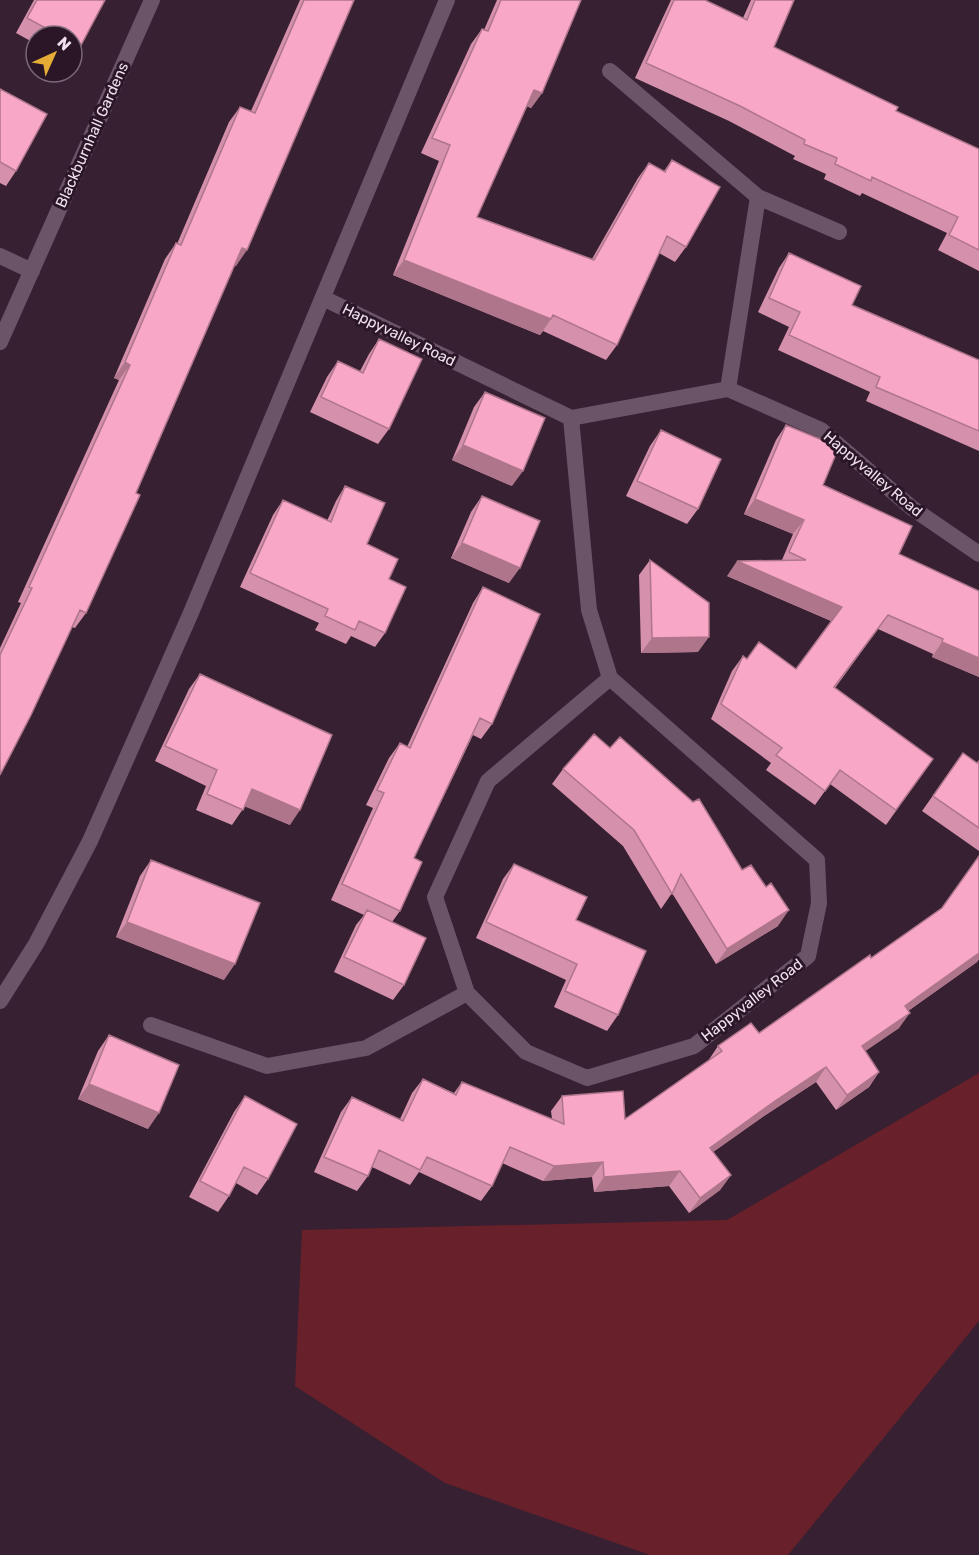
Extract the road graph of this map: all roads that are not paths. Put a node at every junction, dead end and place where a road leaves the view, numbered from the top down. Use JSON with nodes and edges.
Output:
{"nodes":[{"id":1,"x":152,"y":0,"type":"edge"},
{"id":2,"x":447,"y":0,"type":"edge"},
{"id":3,"x":610,"y":71,"type":"dead end"},
{"id":4,"x":758,"y":197,"type":"junction"},
{"id":5,"x":839,"y":232,"type":"dead end"},
{"id":6,"x":0,"y":256,"type":"edge"},
{"id":7,"x":32,"y":271,"type":"junction"},
{"id":8,"x":323,"y":298,"type":"junction"},
{"id":9,"x":0,"y":342,"type":"edge"},
{"id":10,"x":728,"y":389,"type":"junction"},
{"id":11,"x":571,"y":418,"type":"junction"},
{"id":12,"x":979,"y":554,"type":"edge"},
{"id":13,"x":610,"y":678,"type":"junction"},
{"id":14,"x":467,"y":993,"type":"junction"},
{"id":15,"x":0,"y":1001,"type":"edge"},
{"id":16,"x":151,"y":1025,"type":"dead end"}],
"edges":[{"from":1,"to":7,"type":"street","name":"Blackburnhall Gardens"},
{"from":2,"to":8,"type":"street"},
{"from":3,"to":4,"type":"street"},
{"from":4,"to":5,"type":"street"},
{"from":4,"to":10,"type":"street"},
{"from":6,"to":7,"type":"street"},
{"from":7,"to":9,"type":"street","name":"Blackburnhall Gardens"},
{"from":8,"to":11,"type":"street","name":"Happyvalley Road"},
{"from":8,"to":15,"type":"street"},
{"from":10,"to":11,"type":"street"},
{"from":10,"to":12,"type":"street","name":"Happyvalley Road"},
{"from":11,"to":13,"type":"street"},
{"from":13,"to":14,"type":"street","name":"Happyvalley Road"},
{"from":13,"to":14,"type":"street","name":"Happyvalley Road"},
{"from":14,"to":16,"type":"street"}]}
